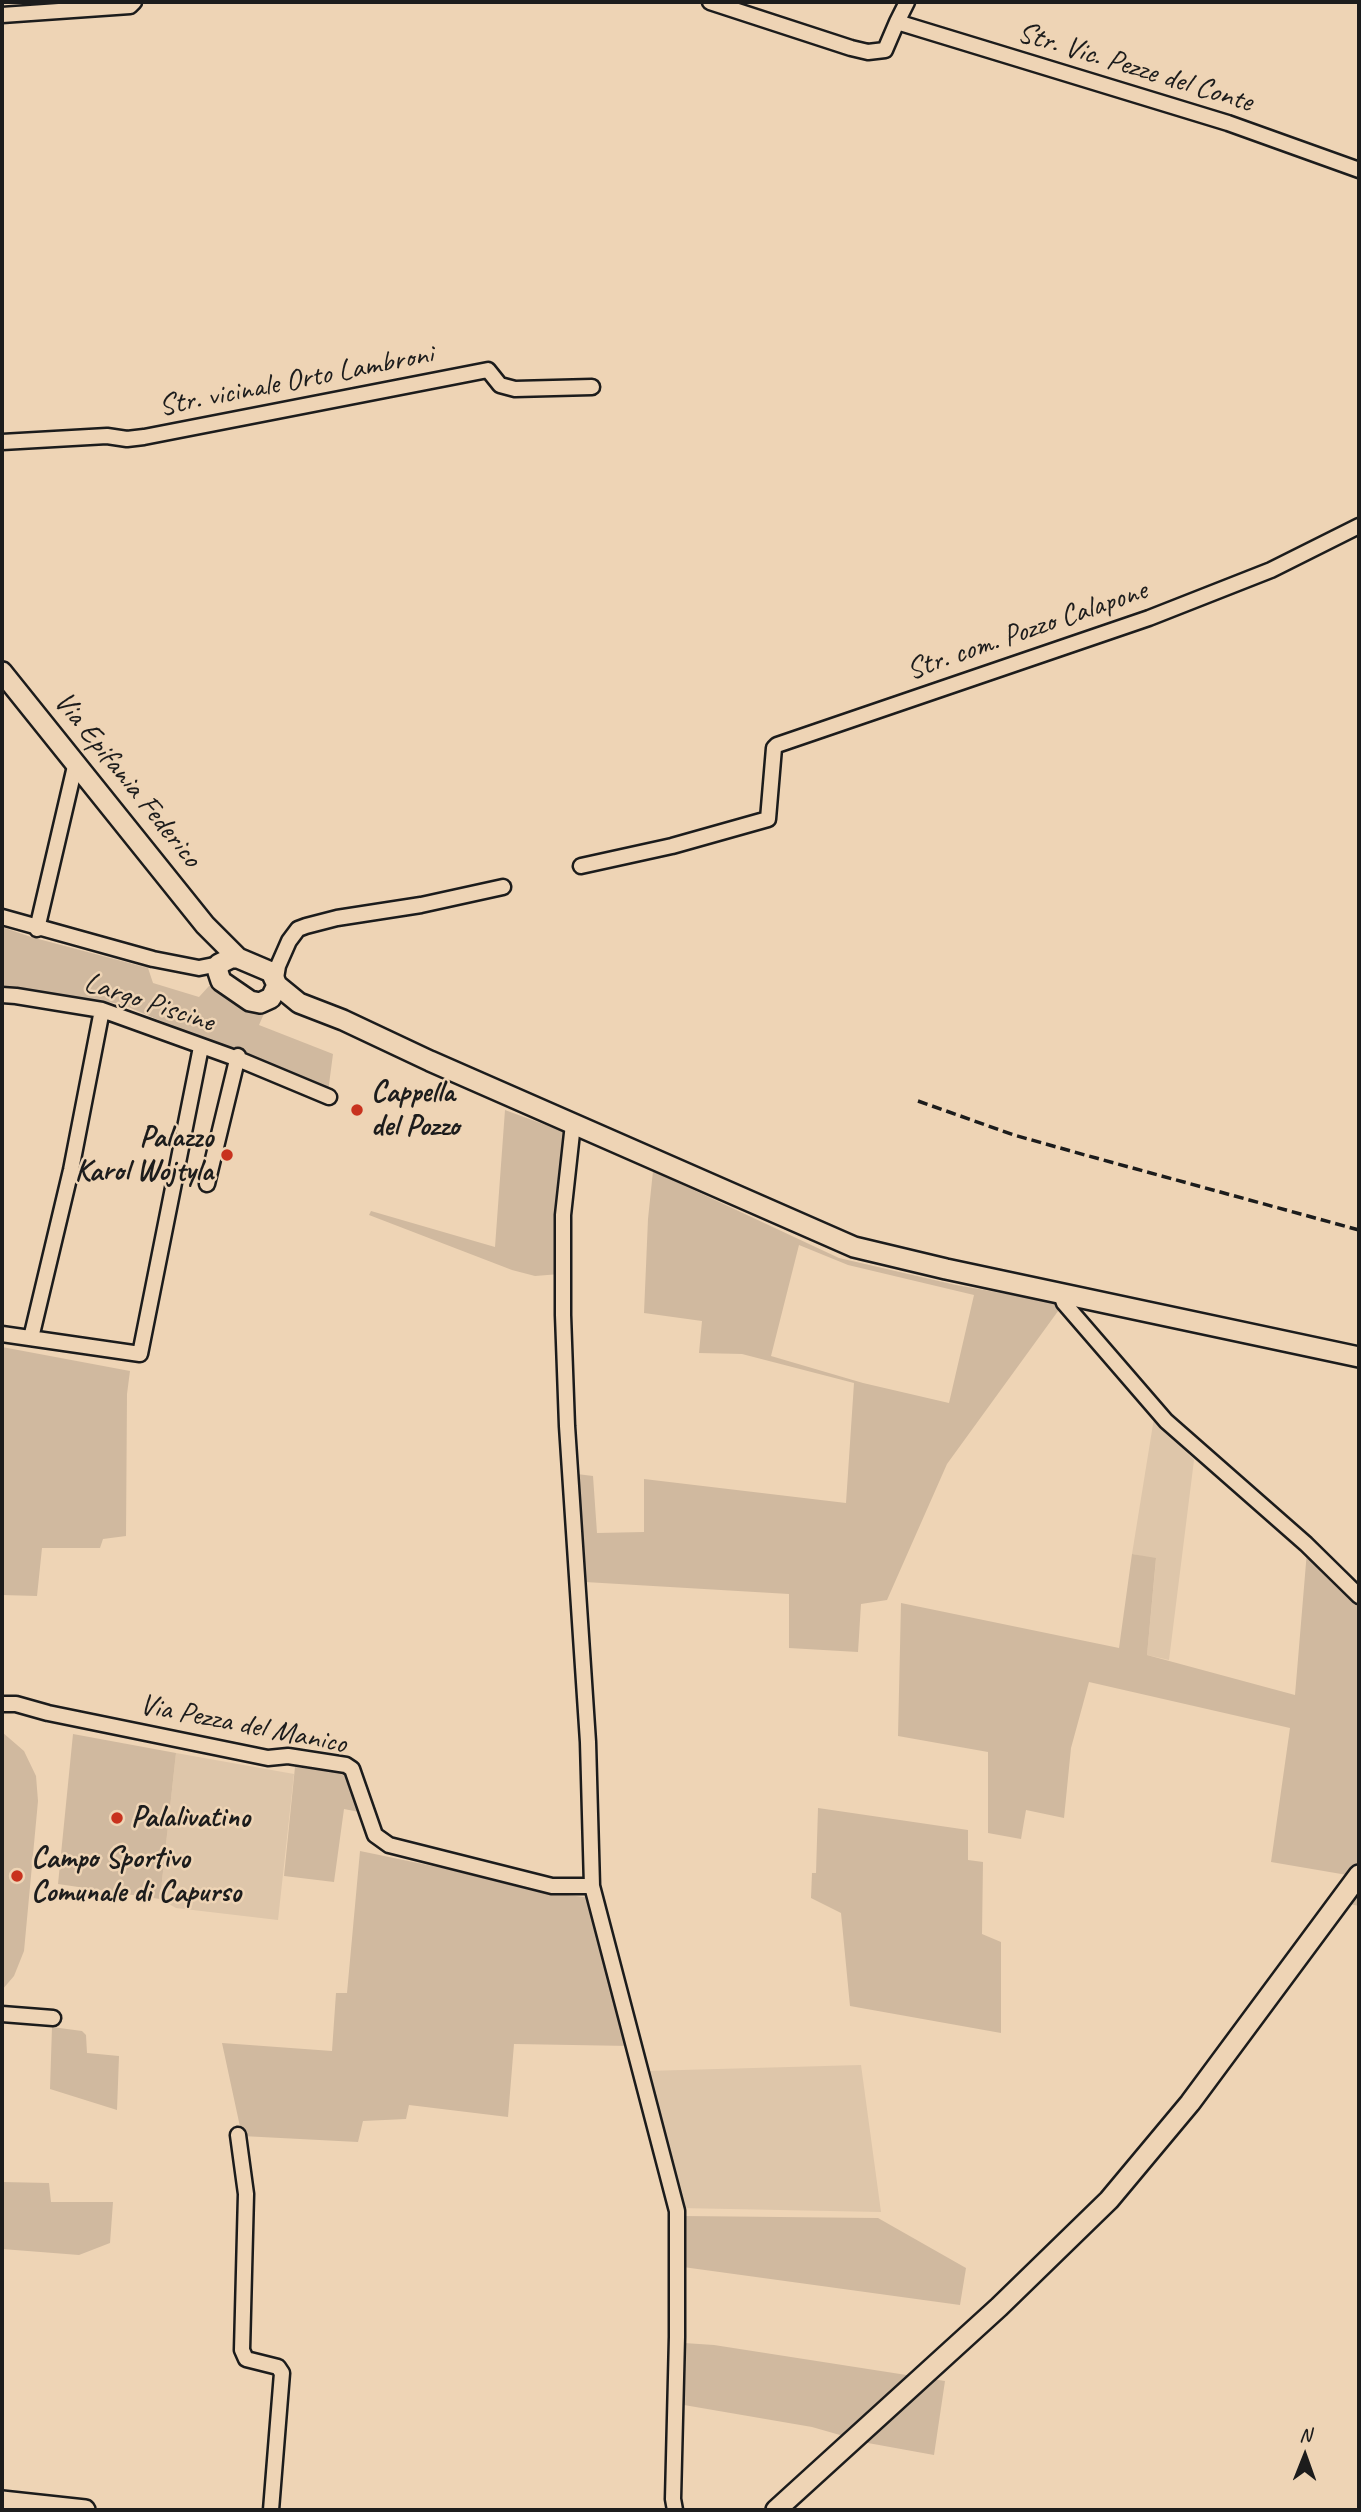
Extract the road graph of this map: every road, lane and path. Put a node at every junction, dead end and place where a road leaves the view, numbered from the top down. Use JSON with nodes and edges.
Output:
{"nodes":[{"id":1,"x":134,"y":2,"type":"edge"},
{"id":2,"x":710,"y":2,"type":"edge"},
{"id":3,"x":907,"y":2,"type":"edge"},
{"id":4,"x":2,"y":15,"type":"edge"},
{"id":5,"x":897,"y":22,"type":"junction"},
{"id":6,"x":1359,"y":170,"type":"edge"},
{"id":7,"x":592,"y":387,"type":"dead end"},
{"id":8,"x":2,"y":442,"type":"edge"},
{"id":9,"x":1359,"y":526,"type":"edge"},
{"id":10,"x":3,"y":675,"type":"edge"},
{"id":11,"x":76,"y":762,"type":"junction"},
{"id":12,"x":581,"y":866,"type":"dead end"},
{"id":13,"x":503,"y":887,"type":"dead end"},
{"id":14,"x":2,"y":917,"type":"edge"},
{"id":15,"x":37,"y":929,"type":"junction"},
{"id":16,"x":289,"y":941,"type":"junction"},
{"id":17,"x":257,"y":965,"type":"junction"},
{"id":18,"x":224,"y":967,"type":"junction"},
{"id":19,"x":274,"y":988,"type":"junction"},
{"id":20,"x":2,"y":995,"type":"edge"},
{"id":21,"x":102,"y":1010,"type":"junction"},
{"id":22,"x":201,"y":1047,"type":"junction"},
{"id":23,"x":238,"y":1057,"type":"junction"},
{"id":24,"x":328,"y":1097,"type":"dead end"},
{"id":25,"x":573,"y":1124,"type":"junction"},
{"id":26,"x":207,"y":1184,"type":"dead end"},
{"id":27,"x":1061,"y":1294,"type":"junction"},
{"id":28,"x":2,"y":1334,"type":"edge"},
{"id":29,"x":31,"y":1338,"type":"junction"},
{"id":30,"x":1359,"y":1357,"type":"edge"},
{"id":31,"x":1359,"y":1596,"type":"edge"},
{"id":32,"x":2,"y":1704,"type":"edge"},
{"id":33,"x":1359,"y":1875,"type":"edge"},
{"id":34,"x":592,"y":1886,"type":"junction"},
{"id":35,"x":2,"y":2014,"type":"edge"},
{"id":36,"x":53,"y":2018,"type":"dead end"},
{"id":37,"x":238,"y":2135,"type":"dead end"},
{"id":38,"x":2,"y":2501,"type":"edge"},
{"id":39,"x":85,"y":2510,"type":"edge"},
{"id":40,"x":271,"y":2510,"type":"edge"},
{"id":41,"x":675,"y":2510,"type":"edge"},
{"id":42,"x":776,"y":2510,"type":"edge"}],
"edges":[{"from":1,"to":4,"type":"street"},
{"from":2,"to":5,"type":"street"},
{"from":3,"to":5,"type":"street"},
{"from":5,"to":6,"type":"street","name":"Str. Vic. Pezze del Conte"},
{"from":7,"to":8,"type":"street","name":"Str. vicinale Orto Lambroni"},
{"from":9,"to":12,"type":"street","name":"Str. com. Pozzo Calapone"},
{"from":10,"to":11,"type":"main road","name":"Via Epifania Federico"},
{"from":11,"to":15,"type":"street"},
{"from":11,"to":18,"type":"main road","name":"Via Epifania Federico"},
{"from":13,"to":16,"type":"street"},
{"from":14,"to":15,"type":"street"},
{"from":15,"to":18,"type":"street"},
{"from":16,"to":17,"type":"street"},
{"from":16,"to":19,"type":"street"},
{"from":17,"to":18,"type":"main road"},
{"from":17,"to":19,"type":"main road"},
{"from":18,"to":19,"type":"main road"},
{"from":19,"to":25,"type":"main road"},
{"from":20,"to":21,"type":"street","name":"Largo Piscine"},
{"from":21,"to":22,"type":"street","name":"Largo Piscine"},
{"from":21,"to":29,"type":"street"},
{"from":22,"to":23,"type":"street","name":"Largo Piscine"},
{"from":22,"to":29,"type":"street"},
{"from":23,"to":24,"type":"street","name":"Largo Piscine"},
{"from":23,"to":26,"type":"street","name":"Largo Piscine"},
{"from":25,"to":27,"type":"main road"},
{"from":25,"to":34,"type":"street"},
{"from":27,"to":30,"type":"main road"},
{"from":27,"to":31,"type":"street"},
{"from":28,"to":29,"type":"street"},
{"from":32,"to":34,"type":"street","name":"Via Pezza del Manico"},
{"from":33,"to":42,"type":"main road"},
{"from":34,"to":41,"type":"street"},
{"from":35,"to":36,"type":"street"},
{"from":37,"to":40,"type":"street"},
{"from":38,"to":39,"type":"main road"}]}
